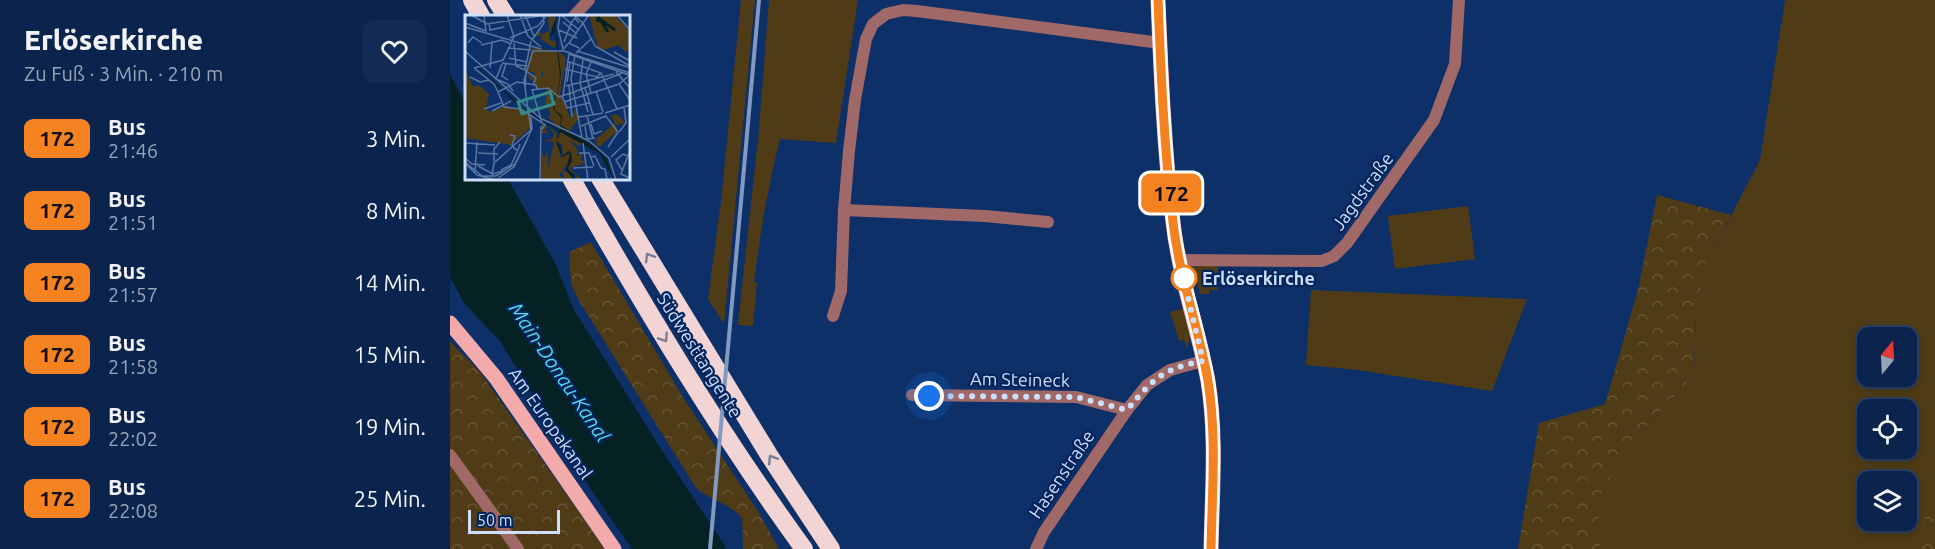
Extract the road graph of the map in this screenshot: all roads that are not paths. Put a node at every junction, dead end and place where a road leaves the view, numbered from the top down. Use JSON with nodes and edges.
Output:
{"nodes":[{"id":1,"x":472,"y":0,"type":"edge"},
{"id":2,"x":496,"y":0,"type":"edge"},
{"id":3,"x":589,"y":0,"type":"edge"},
{"id":4,"x":1158,"y":0,"type":"edge"},
{"id":5,"x":1459,"y":0,"type":"edge"},
{"id":6,"x":480,"y":15,"type":"edge"},
{"id":7,"x":505,"y":15,"type":"edge"},
{"id":8,"x":575,"y":15,"type":"edge"},
{"id":9,"x":1160,"y":43,"type":"junction"},
{"id":10,"x":572,"y":180,"type":"edge"},
{"id":11,"x":601,"y":180,"type":"edge"},
{"id":12,"x":844,"y":210,"type":"junction"},
{"id":13,"x":1048,"y":222,"type":"dead end"},
{"id":14,"x":1179,"y":260,"type":"junction"},
{"id":15,"x":833,"y":316,"type":"dead end"},
{"id":16,"x":450,"y":323,"type":"edge"},
{"id":17,"x":1203,"y":361,"type":"junction"},
{"id":18,"x":912,"y":395,"type":"dead end"},
{"id":19,"x":1127,"y":410,"type":"junction"},
{"id":20,"x":450,"y":455,"type":"edge"},
{"id":21,"x":773,"y":507,"type":"junction"},
{"id":22,"x":804,"y":509,"type":"junction"},
{"id":23,"x":518,"y":549,"type":"edge"},
{"id":24,"x":614,"y":549,"type":"edge"},
{"id":25,"x":790,"y":549,"type":"edge"},
{"id":26,"x":804,"y":549,"type":"edge"},
{"id":27,"x":831,"y":549,"type":"edge"},
{"id":28,"x":841,"y":549,"type":"edge"},
{"id":29,"x":1035,"y":549,"type":"edge"},
{"id":30,"x":1211,"y":549,"type":"edge"}],
"edges":[{"from":1,"to":6,"type":"highway"},
{"from":2,"to":7,"type":"highway"},
{"from":3,"to":8,"type":"street"},
{"from":4,"to":9,"type":"main road"},
{"from":5,"to":14,"type":"street","name":"Jagdstraße"},
{"from":9,"to":12,"type":"street"},
{"from":9,"to":14,"type":"main road"},
{"from":10,"to":21,"type":"highway","name":"Südwesttangente","one_way":true},
{"from":22,"to":11,"type":"highway","name":"Südwesttangente","one_way":true},
{"from":12,"to":13,"type":"street"},
{"from":12,"to":15,"type":"street"},
{"from":14,"to":17,"type":"main road"},
{"from":16,"to":24,"type":"main road","name":"Am Europakanal"},
{"from":17,"to":19,"type":"street","name":"Hasenstraße"},
{"from":17,"to":30,"type":"main road"},
{"from":18,"to":19,"type":"street","name":"Am Steineck"},
{"from":19,"to":29,"type":"street","name":"Hasenstraße"},
{"from":20,"to":23,"type":"street"},
{"from":21,"to":25,"type":"highway"},
{"from":21,"to":26,"type":"highway","name":"Südwesttangente"},
{"from":22,"to":27,"type":"highway","name":"Südwesttangente"},
{"from":22,"to":28,"type":"highway"}]}
